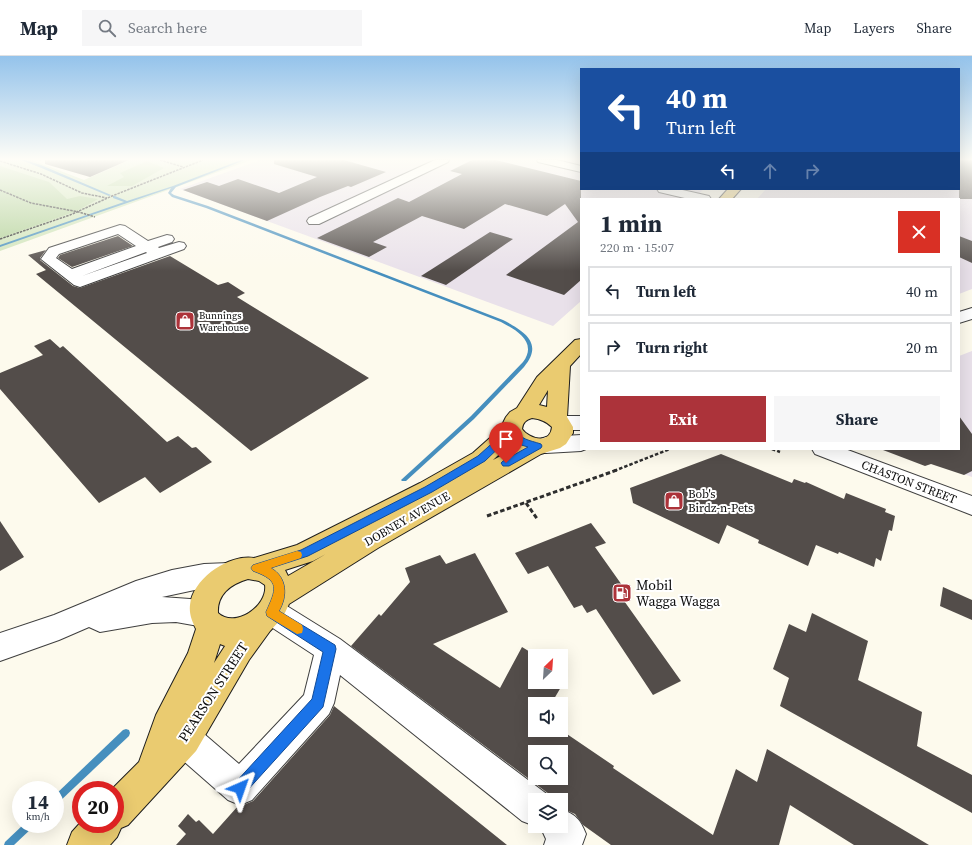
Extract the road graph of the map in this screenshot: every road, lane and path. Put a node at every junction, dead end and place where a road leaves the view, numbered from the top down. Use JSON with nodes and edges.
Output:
{"nodes":[{"id":1,"x":16,"y":197,"type":"edge"},
{"id":2,"x":102,"y":197,"type":"edge"},
{"id":3,"x":111,"y":197,"type":"edge"},
{"id":4,"x":366,"y":197,"type":"edge"},
{"id":5,"x":108,"y":198,"type":"junction"},
{"id":6,"x":79,"y":212,"type":"junction"},
{"id":7,"x":95,"y":217,"type":"dead end"},
{"id":8,"x":314,"y":221,"type":"dead end"},
{"id":9,"x":0,"y":239,"type":"edge"},
{"id":10,"x":173,"y":242,"type":"dead end"},
{"id":11,"x":144,"y":245,"type":"junction"},
{"id":12,"x":972,"y":313,"type":"edge"},
{"id":13,"x":960,"y":318,"type":"edge"},
{"id":14,"x":580,"y":345,"type":"edge"},
{"id":15,"x":561,"y":363,"type":"junction"},
{"id":16,"x":518,"y":422,"type":"junction"},
{"id":17,"x":566,"y":422,"type":"edge"},
{"id":18,"x":580,"y":443,"type":"edge"},
{"id":19,"x":542,"y":446,"type":"junction"},
{"id":20,"x":667,"y":450,"type":"edge"},
{"id":21,"x":775,"y":450,"type":"edge"},
{"id":22,"x":826,"y":450,"type":"edge"},
{"id":23,"x":780,"y":452,"type":"dead end"},
{"id":24,"x":526,"y":503,"type":"junction"},
{"id":25,"x":972,"y":506,"type":"edge"},
{"id":26,"x":487,"y":516,"type":"dead end"},
{"id":27,"x":538,"y":520,"type":"dead end"},
{"id":28,"x":257,"y":568,"type":"junction"},
{"id":29,"x":229,"y":574,"type":"junction"},
{"id":30,"x":270,"y":611,"type":"junction"},
{"id":31,"x":207,"y":620,"type":"junction"},
{"id":32,"x":59,"y":627,"type":"junction"},
{"id":33,"x":0,"y":648,"type":"edge"},
{"id":34,"x":330,"y":649,"type":"junction"},
{"id":35,"x":184,"y":739,"type":"junction"},
{"id":36,"x":152,"y":772,"type":"junction"},
{"id":37,"x":124,"y":802,"type":"edge"},
{"id":38,"x":528,"y":803,"type":"edge"},
{"id":39,"x":96,"y":833,"type":"edge"},
{"id":40,"x":567,"y":833,"type":"edge"},
{"id":41,"x":85,"y":845,"type":"edge"},
{"id":42,"x":562,"y":845,"type":"edge"}],
"edges":[{"from":1,"to":6,"type":"path"},
{"from":2,"to":5,"type":"path"},
{"from":3,"to":5,"type":"path"},
{"from":4,"to":8,"type":"street"},
{"from":5,"to":6,"type":"path"},
{"from":6,"to":7,"type":"path"},
{"from":6,"to":9,"type":"path"},
{"from":10,"to":11,"type":"street"},
{"from":11,"to":11,"type":"street"},
{"from":12,"to":13,"type":"street"},
{"from":14,"to":15,"type":"main road"},
{"from":15,"to":16,"type":"main road"},
{"from":15,"to":17,"type":"main road"},
{"from":16,"to":17,"type":"main road"},
{"from":16,"to":19,"type":"main road"},
{"from":16,"to":28,"type":"main road","name":"DOBNEY AVENUE"},
{"from":17,"to":19,"type":"main road"},
{"from":18,"to":19,"type":"street","name":"DOBNEY AVENUE"},
{"from":19,"to":30,"type":"main road","name":"DOBNEY AVENUE"},
{"from":20,"to":24,"type":"path"},
{"from":21,"to":23,"type":"path"},
{"from":22,"to":25,"type":"street","name":"CHASTON STREET"},
{"from":24,"to":26,"type":"path"},
{"from":24,"to":27,"type":"path"},
{"from":28,"to":29,"type":"main road"},
{"from":28,"to":30,"type":"main road"},
{"from":29,"to":31,"type":"main road"},
{"from":29,"to":32,"type":"street"},
{"from":30,"to":31,"type":"main road"},
{"from":30,"to":34,"type":"street"},
{"from":30,"to":35,"type":"main road","name":"PEARSON STREET"},
{"from":31,"to":32,"type":"street"},
{"from":31,"to":36,"type":"main road"},
{"from":32,"to":33,"type":"street"},
{"from":34,"to":35,"type":"street"},
{"from":34,"to":38,"type":"street"},
{"from":35,"to":36,"type":"main road","name":"PEARSON STREET"},
{"from":36,"to":37,"type":"main road","name":"PEARSON STREET"},
{"from":39,"to":41,"type":"main road"},
{"from":40,"to":42,"type":"street"}]}
